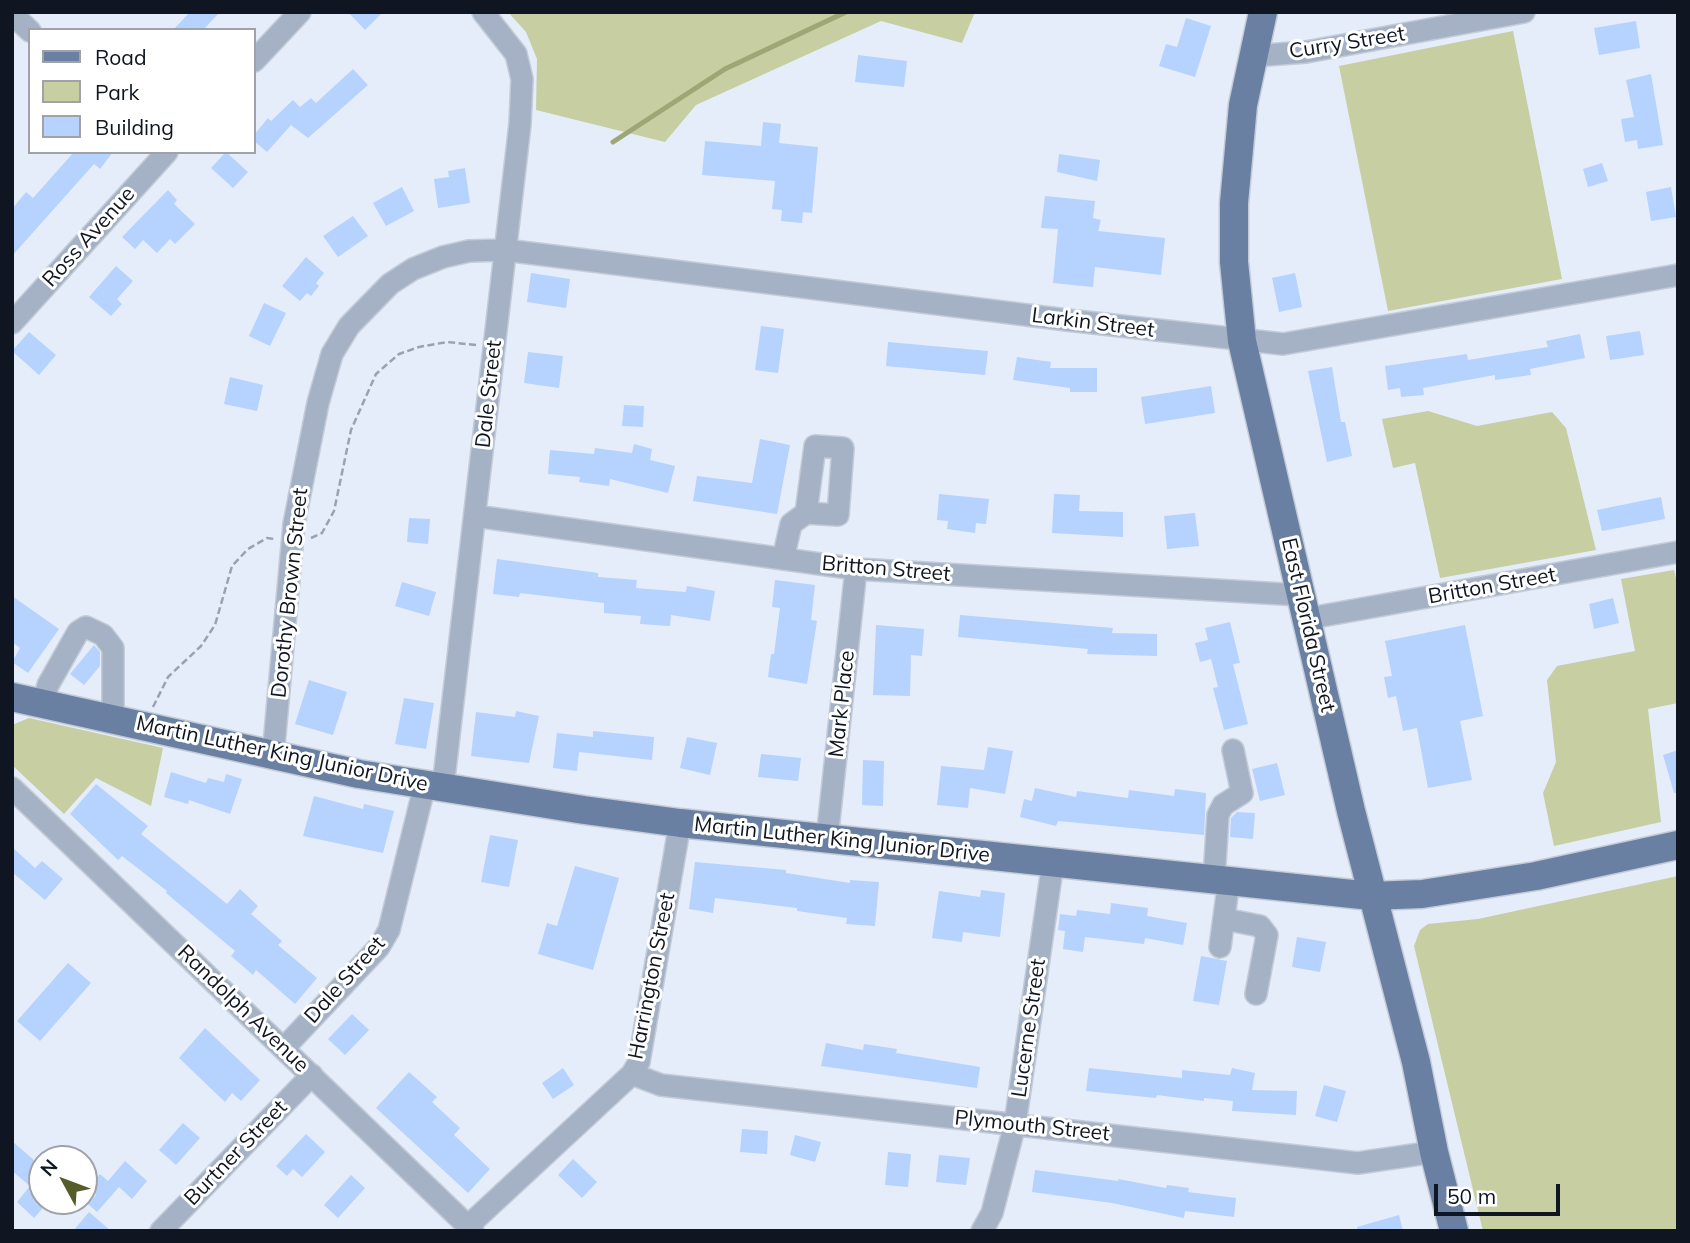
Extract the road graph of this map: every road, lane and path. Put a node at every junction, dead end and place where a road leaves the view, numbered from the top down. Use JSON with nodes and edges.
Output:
{"nodes":[{"id":1,"x":300,"y":12,"type":"edge"},
{"id":2,"x":483,"y":12,"type":"edge"},
{"id":3,"x":1263,"y":12,"type":"edge"},
{"id":4,"x":1524,"y":12,"type":"edge"},
{"id":5,"x":12,"y":15,"type":"edge"},
{"id":6,"x":28,"y":29,"type":"edge"},
{"id":7,"x":1253,"y":56,"type":"junction"},
{"id":8,"x":256,"y":59,"type":"edge"},
{"id":9,"x":161,"y":154,"type":"edge"},
{"id":10,"x":505,"y":250,"type":"junction"},
{"id":11,"x":1678,"y":275,"type":"edge"},
{"id":12,"x":12,"y":323,"type":"edge"},
{"id":13,"x":1242,"y":341,"type":"junction"},
{"id":14,"x":806,"y":513,"type":"dead end"},
{"id":15,"x":475,"y":516,"type":"junction"},
{"id":16,"x":1678,"y":552,"type":"edge"},
{"id":17,"x":783,"y":559,"type":"junction"},
{"id":18,"x":856,"y":569,"type":"junction"},
{"id":19,"x":1303,"y":607,"type":"junction"},
{"id":20,"x":12,"y":697,"type":"edge"},
{"id":21,"x":43,"y":703,"type":"junction"},
{"id":22,"x":113,"y":720,"type":"junction"},
{"id":23,"x":1233,"y":750,"type":"dead end"},
{"id":24,"x":273,"y":756,"type":"junction"},
{"id":25,"x":434,"y":786,"type":"junction"},
{"id":26,"x":12,"y":788,"type":"edge"},
{"id":27,"x":680,"y":823,"type":"junction"},
{"id":28,"x":827,"y":839,"type":"junction"},
{"id":29,"x":1678,"y":845,"type":"edge"},
{"id":30,"x":1052,"y":862,"type":"junction"},
{"id":31,"x":1221,"y":879,"type":"junction"},
{"id":32,"x":1371,"y":896,"type":"junction"},
{"id":33,"x":1224,"y":919,"type":"junction"},
{"id":34,"x":1220,"y":947,"type":"dead end"},
{"id":35,"x":1256,"y":994,"type":"dead end"},
{"id":36,"x":284,"y":1048,"type":"junction"},
{"id":37,"x":632,"y":1074,"type":"junction"},
{"id":38,"x":312,"y":1075,"type":"junction"},
{"id":39,"x":1015,"y":1124,"type":"junction"},
{"id":40,"x":1434,"y":1152,"type":"junction"},
{"id":41,"x":471,"y":1228,"type":"edge"},
{"id":42,"x":161,"y":1231,"type":"edge"},
{"id":43,"x":982,"y":1231,"type":"edge"},
{"id":44,"x":1454,"y":1231,"type":"edge"}],
"edges":[{"from":1,"to":8,"type":"street"},
{"from":2,"to":10,"type":"street","name":"Dale Street"},
{"from":3,"to":7,"type":"main road","name":"East Florida Street"},
{"from":4,"to":7,"type":"street","name":"Curry Street"},
{"from":5,"to":6,"type":"street"},
{"from":7,"to":13,"type":"main road","name":"East Florida Street"},
{"from":9,"to":12,"type":"street","name":"Ross Avenue"},
{"from":10,"to":13,"type":"street","name":"Larkin Street"},
{"from":10,"to":15,"type":"street","name":"Dale Street"},
{"from":10,"to":24,"type":"street","name":"Dorothy Brown Street"},
{"from":11,"to":13,"type":"street","name":"Larkin Street"},
{"from":13,"to":19,"type":"main road","name":"East Florida Street"},
{"from":14,"to":17,"type":"street"},
{"from":15,"to":17,"type":"street","name":"Britton Street"},
{"from":15,"to":25,"type":"street","name":"Dale Street"},
{"from":16,"to":19,"type":"street","name":"Britton Street"},
{"from":17,"to":18,"type":"street","name":"Britton Street"},
{"from":18,"to":19,"type":"street","name":"Britton Street"},
{"from":18,"to":28,"type":"street","name":"Mark Place"},
{"from":19,"to":32,"type":"main road","name":"East Florida Street"},
{"from":20,"to":21,"type":"main road","name":"Martin Luther King Junior Drive"},
{"from":21,"to":22,"type":"main road","name":"Martin Luther King Junior Drive"},
{"from":21,"to":22,"type":"street"},
{"from":22,"to":24,"type":"main road","name":"Martin Luther King Junior Drive"},
{"from":23,"to":31,"type":"street"},
{"from":24,"to":25,"type":"main road","name":"Martin Luther King Junior Drive"},
{"from":25,"to":27,"type":"main road","name":"Martin Luther King Junior Drive"},
{"from":25,"to":36,"type":"street","name":"Dale Street"},
{"from":26,"to":36,"type":"street","name":"Randolph Avenue"},
{"from":27,"to":28,"type":"main road","name":"Martin Luther King Junior Drive"},
{"from":27,"to":37,"type":"street","name":"Harrington Street"},
{"from":28,"to":30,"type":"main road","name":"Martin Luther King Junior Drive"},
{"from":29,"to":32,"type":"main road","name":"Martin Luther King Junior Drive"},
{"from":30,"to":31,"type":"main road","name":"Martin Luther King Junior Drive"},
{"from":30,"to":39,"type":"street","name":"Lucerne Street"},
{"from":31,"to":32,"type":"main road","name":"Martin Luther King Junior Drive"},
{"from":31,"to":33,"type":"street"},
{"from":32,"to":40,"type":"main road","name":"East Florida Street"},
{"from":33,"to":34,"type":"street"},
{"from":33,"to":35,"type":"street"},
{"from":36,"to":38,"type":"street","name":"Randolph Avenue"},
{"from":37,"to":39,"type":"street","name":"Plymouth Street"},
{"from":37,"to":41,"type":"street","name":"Harrington Street"},
{"from":38,"to":41,"type":"street","name":"Randolph Avenue"},
{"from":38,"to":42,"type":"street","name":"Burtner Street"},
{"from":39,"to":40,"type":"street","name":"Plymouth Street"},
{"from":39,"to":43,"type":"street","name":"Lucerne Street"},
{"from":40,"to":44,"type":"main road","name":"East Florida Street"}]}
